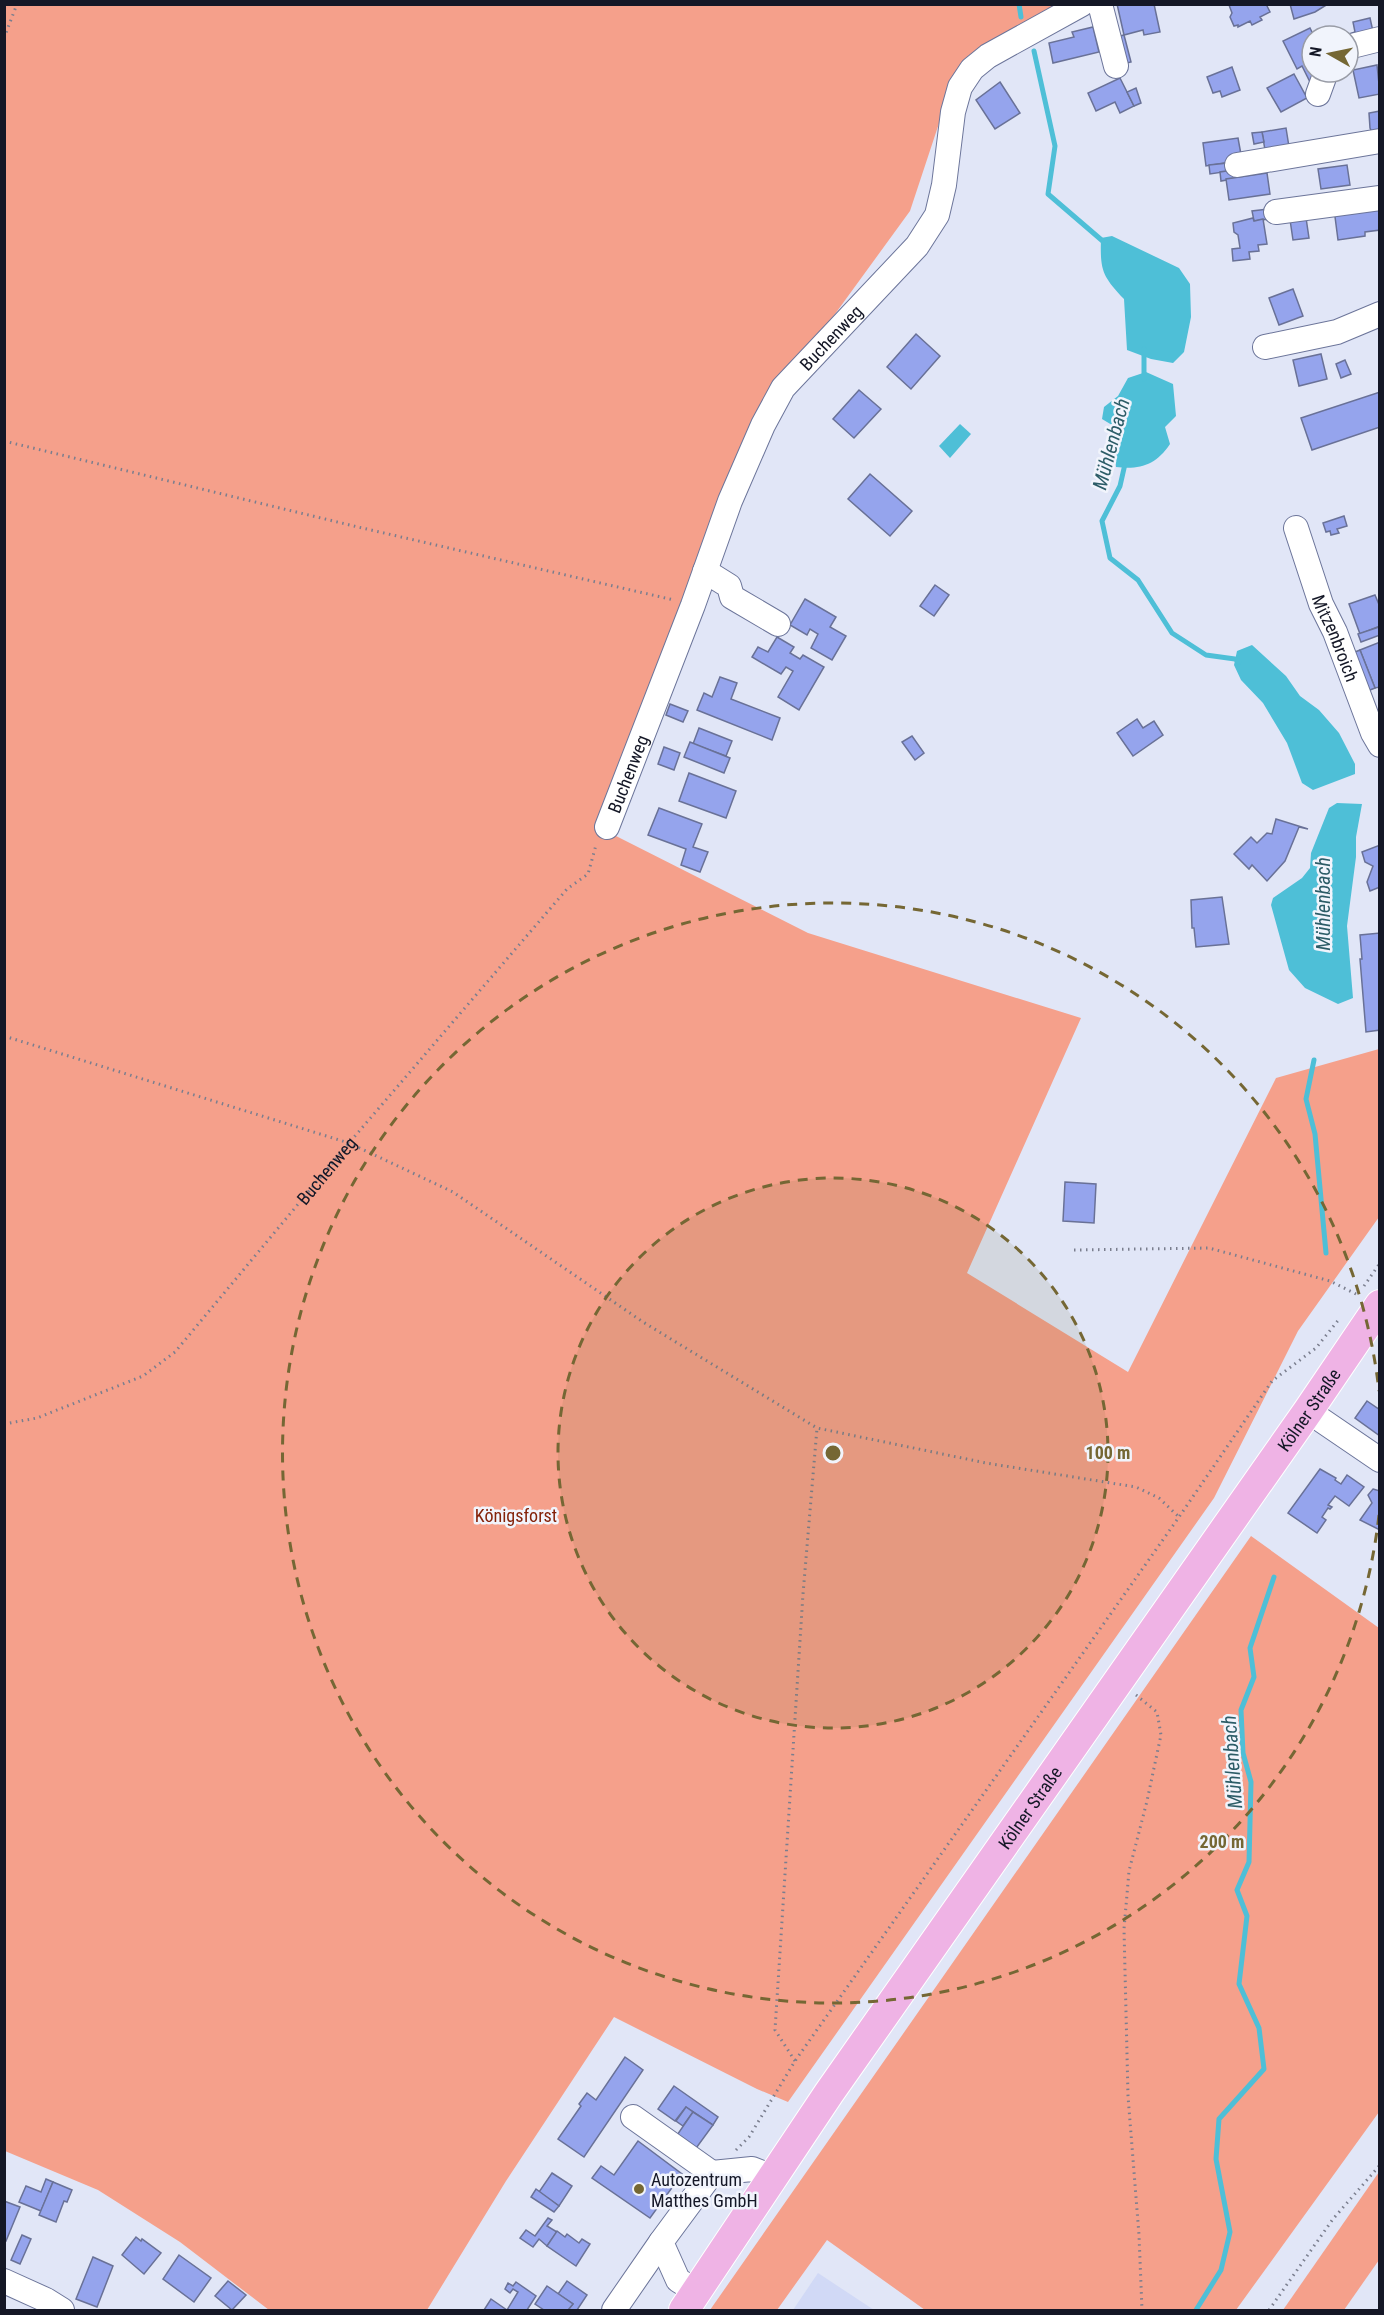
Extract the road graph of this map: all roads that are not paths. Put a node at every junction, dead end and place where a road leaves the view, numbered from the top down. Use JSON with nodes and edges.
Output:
{"nodes":[{"id":1,"x":1082,"y":4,"type":"edge"},
{"id":2,"x":1100,"y":4,"type":"edge"},
{"id":3,"x":1380,"y":39,"type":"edge"},
{"id":4,"x":1360,"y":44,"type":"edge"},
{"id":5,"x":1116,"y":66,"type":"dead end"},
{"id":6,"x":1380,"y":141,"type":"edge"},
{"id":7,"x":1380,"y":151,"type":"edge"},
{"id":8,"x":1380,"y":198,"type":"edge"},
{"id":9,"x":1276,"y":212,"type":"dead end"},
{"id":10,"x":1380,"y":314,"type":"edge"},
{"id":11,"x":1265,"y":347,"type":"dead end"},
{"id":12,"x":1296,"y":528,"type":"dead end"},
{"id":13,"x":705,"y":571,"type":"junction"},
{"id":14,"x":778,"y":624,"type":"dead end"},
{"id":15,"x":1380,"y":745,"type":"edge"},
{"id":16,"x":607,"y":827,"type":"road end"},
{"id":17,"x":1369,"y":1300,"type":"edge"},
{"id":18,"x":1308,"y":1411,"type":"junction"},
{"id":19,"x":1380,"y":1460,"type":"edge"},
{"id":20,"x":633,"y":2117,"type":"dead end"},
{"id":21,"x":712,"y":2173,"type":"junction"},
{"id":22,"x":773,"y":2176,"type":"junction"},
{"id":23,"x":661,"y":2242,"type":"junction"},
{"id":24,"x":4,"y":2281,"type":"edge"},
{"id":25,"x":691,"y":2301,"type":"edge"},
{"id":26,"x":62,"y":2310,"type":"edge"},
{"id":27,"x":614,"y":2310,"type":"edge"}],
"edges":[{"from":1,"to":13,"type":"street","name":"Buchenweg"},
{"from":2,"to":5,"type":"street"},
{"from":3,"to":4,"type":"street"},
{"from":6,"to":7,"type":"street"},
{"from":8,"to":9,"type":"street"},
{"from":10,"to":11,"type":"street"},
{"from":12,"to":15,"type":"street","name":"Mitzenbroich"},
{"from":13,"to":14,"type":"street"},
{"from":13,"to":16,"type":"street","name":"Buchenweg"},
{"from":17,"to":18,"type":"main road","name":"Kölner Straße"},
{"from":18,"to":19,"type":"street"},
{"from":18,"to":22,"type":"main road","name":"Kölner Straße"},
{"from":20,"to":21,"type":"street"},
{"from":21,"to":22,"type":"street"},
{"from":21,"to":23,"type":"street"},
{"from":22,"to":25,"type":"main road","name":"Kölner Straße"},
{"from":23,"to":25,"type":"street"},
{"from":23,"to":27,"type":"street"},
{"from":24,"to":26,"type":"street"}]}
